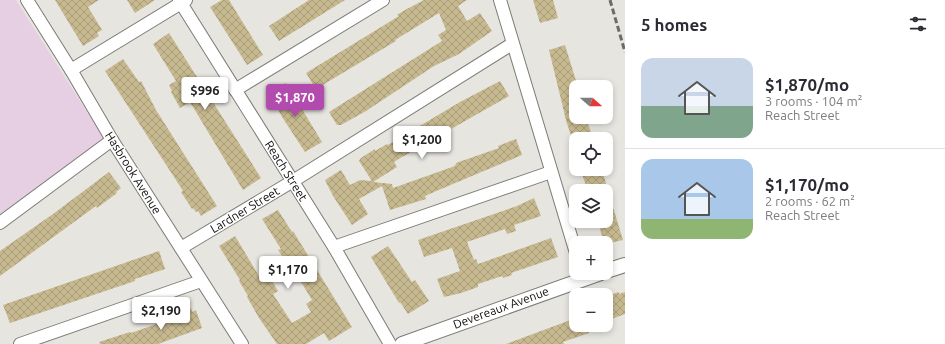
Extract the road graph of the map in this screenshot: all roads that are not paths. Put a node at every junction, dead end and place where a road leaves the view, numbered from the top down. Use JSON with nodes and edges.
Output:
{"nodes":[{"id":1,"x":26,"y":0,"type":"edge"},
{"id":2,"x":383,"y":0,"type":"edge"},
{"id":3,"x":500,"y":0,"type":"edge"},
{"id":4,"x":182,"y":1,"type":"edge"},
{"id":5,"x":512,"y":44,"type":"junction"},
{"id":6,"x":71,"y":70,"type":"junction"},
{"id":7,"x":235,"y":90,"type":"junction"},
{"id":8,"x":112,"y":140,"type":"junction"},
{"id":9,"x":551,"y":172,"type":"junction"},
{"id":10,"x":293,"y":181,"type":"junction"},
{"id":11,"x":0,"y":223,"type":"edge"},
{"id":12,"x":571,"y":236,"type":"edge"},
{"id":13,"x":334,"y":247,"type":"junction"},
{"id":14,"x":181,"y":248,"type":"junction"},
{"id":15,"x":625,"y":265,"type":"edge"},
{"id":16,"x":613,"y":269,"type":"edge"},
{"id":17,"x":572,"y":280,"type":"edge"},
{"id":18,"x":202,"y":281,"type":"junction"},
{"id":19,"x":20,"y":344,"type":"edge"},
{"id":20,"x":242,"y":344,"type":"edge"},
{"id":21,"x":390,"y":344,"type":"edge"},
{"id":22,"x":402,"y":344,"type":"edge"}],
"edges":[{"from":1,"to":6,"type":"street","name":"Hasbrook Avenue"},
{"from":2,"to":7,"type":"street"},
{"from":3,"to":5,"type":"street"},
{"from":4,"to":6,"type":"street"},
{"from":4,"to":7,"type":"street","name":"Reach Street"},
{"from":5,"to":9,"type":"street"},
{"from":5,"to":10,"type":"street","name":"Lardner Street"},
{"from":6,"to":8,"type":"street","name":"Hasbrook Avenue"},
{"from":7,"to":10,"type":"street","name":"Reach Street"},
{"from":8,"to":11,"type":"street"},
{"from":8,"to":14,"type":"street","name":"Hasbrook Avenue"},
{"from":9,"to":12,"type":"street"},
{"from":9,"to":13,"type":"street"},
{"from":10,"to":13,"type":"street","name":"Reach Street"},
{"from":10,"to":14,"type":"street","name":"Lardner Street"},
{"from":13,"to":21,"type":"street","name":"Reach Street"},
{"from":14,"to":18,"type":"street","name":"Hasbrook Avenue"},
{"from":15,"to":16,"type":"street"},
{"from":17,"to":22,"type":"street","name":"Devereaux Avenue"},
{"from":18,"to":19,"type":"street"},
{"from":18,"to":20,"type":"street","name":"Hasbrook Avenue"}]}
